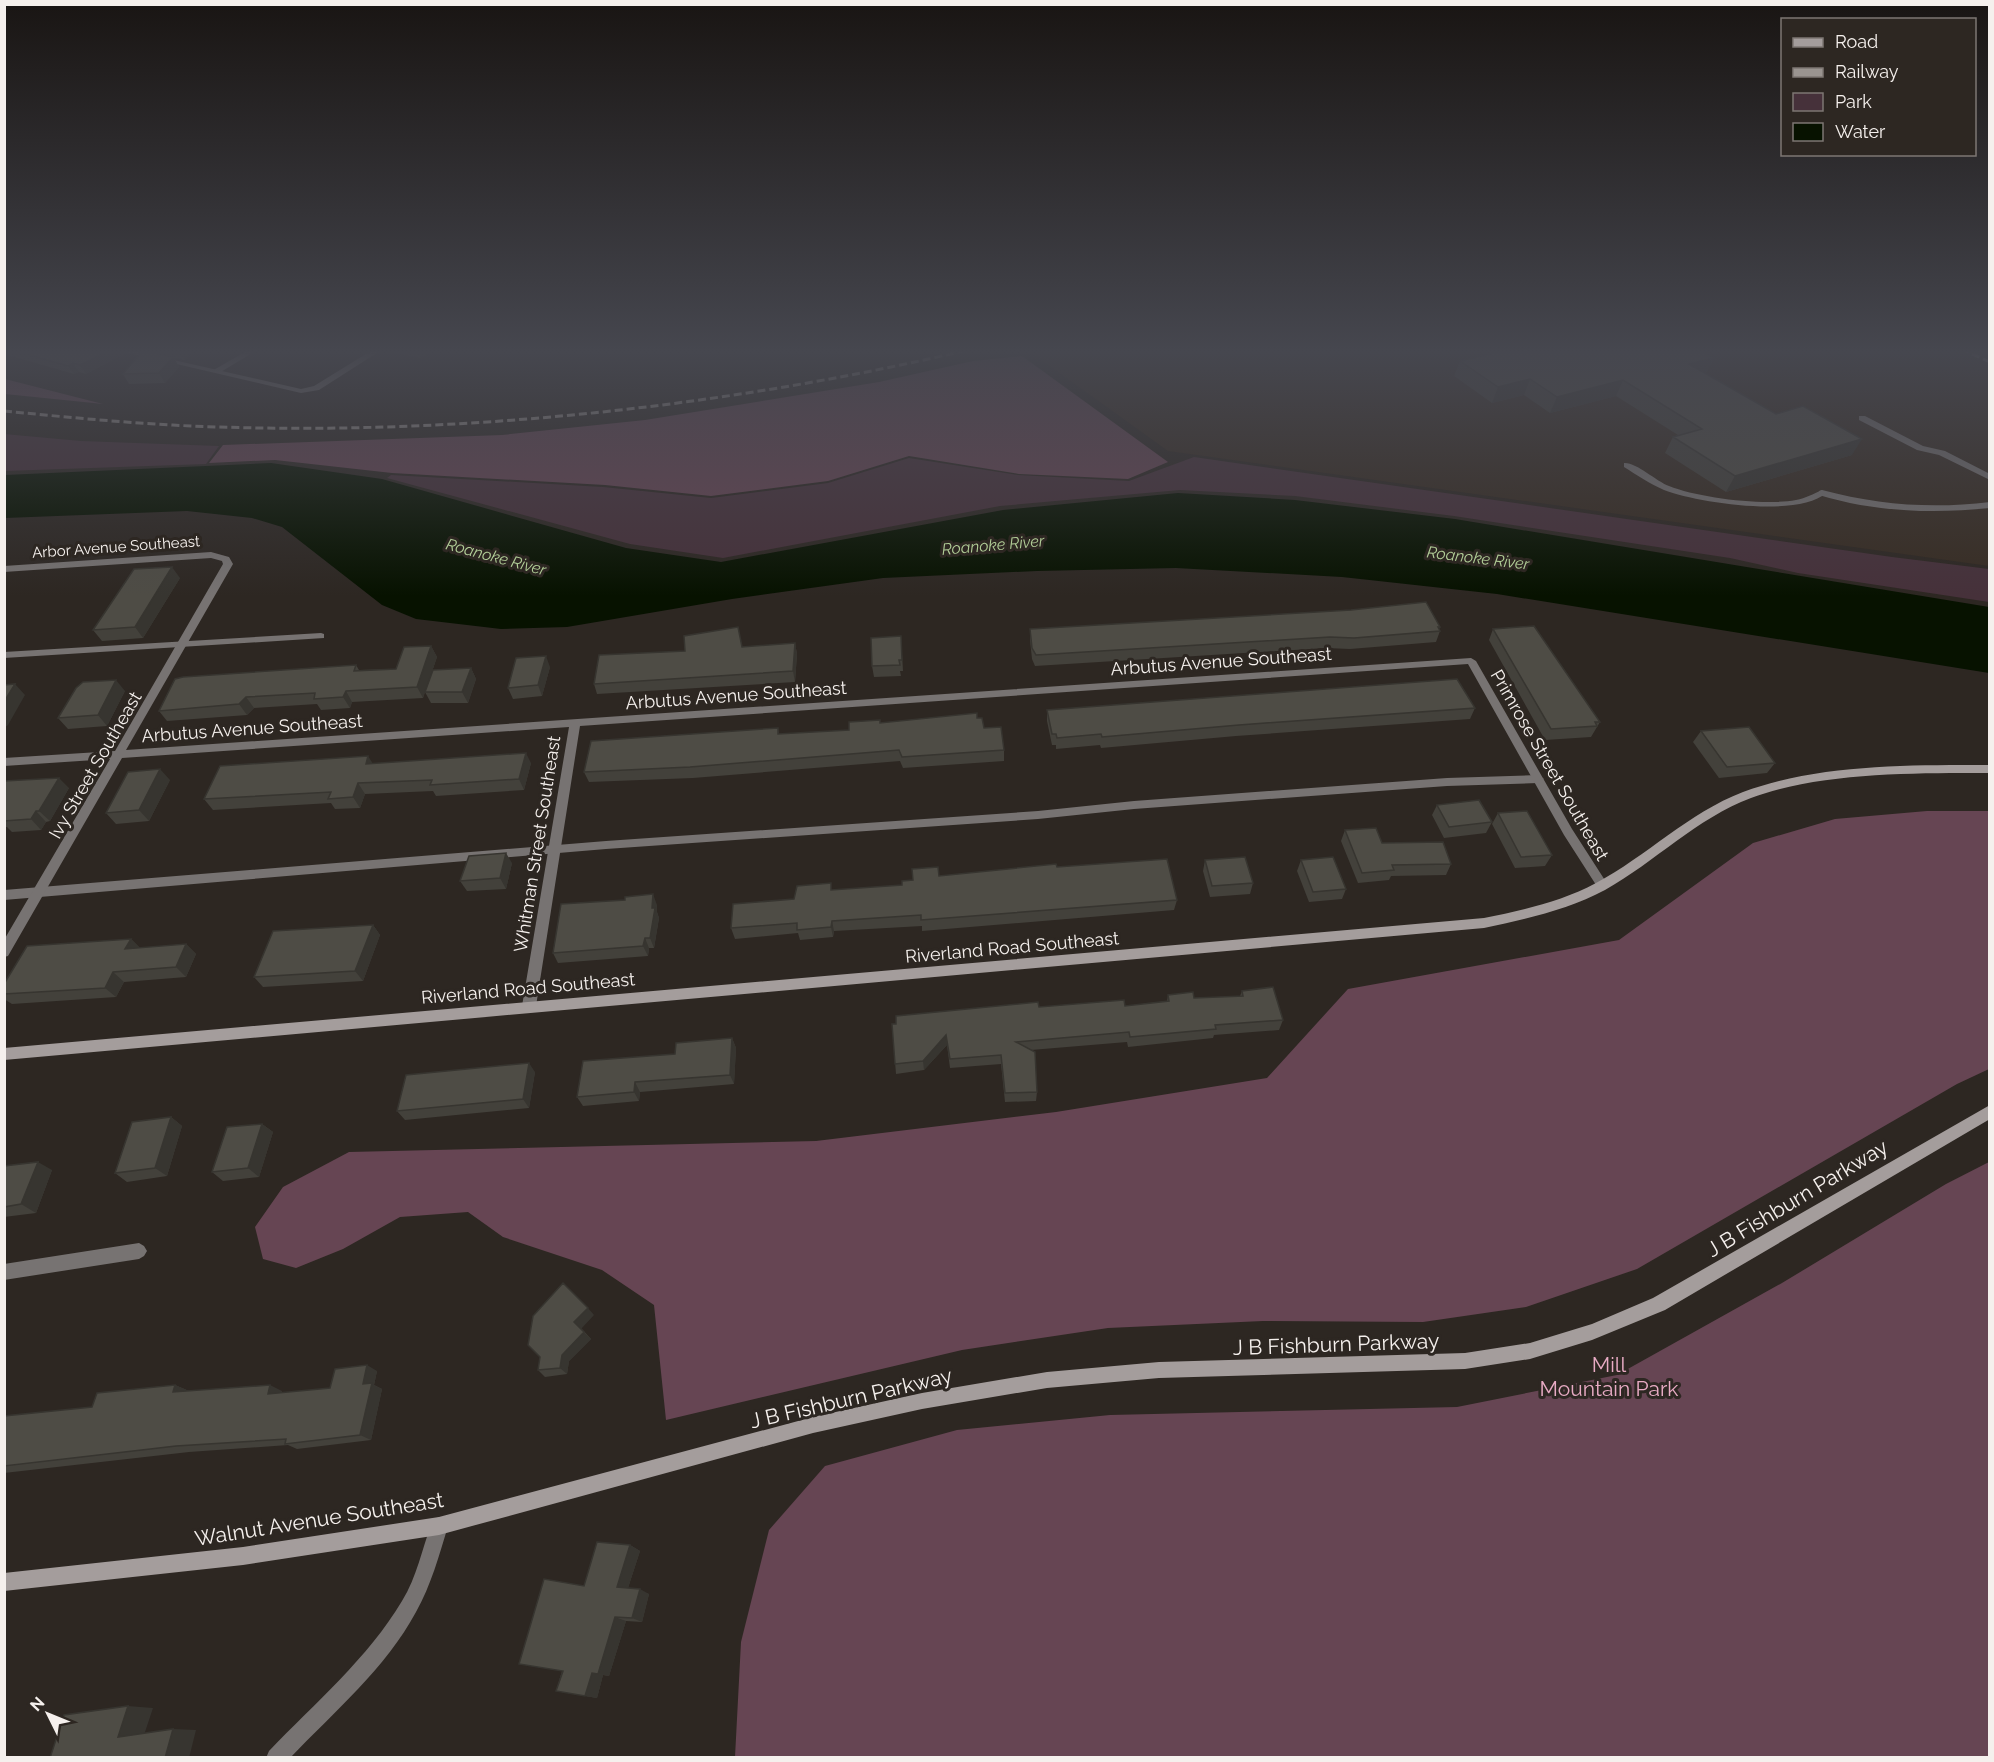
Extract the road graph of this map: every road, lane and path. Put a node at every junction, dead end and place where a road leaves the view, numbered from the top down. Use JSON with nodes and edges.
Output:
{"nodes":[{"id":1,"x":1888,"y":431,"type":"edge"},
{"id":2,"x":1627,"y":465,"type":"dead end"},
{"id":3,"x":1989,"y":478,"type":"edge"},
{"id":4,"x":1989,"y":505,"type":"edge"},
{"id":5,"x":4,"y":569,"type":"edge"},
{"id":6,"x":213,"y":594,"type":"joint"},
{"id":7,"x":321,"y":636,"type":"dead end"},
{"id":8,"x":184,"y":645,"type":"junction"},
{"id":9,"x":4,"y":655,"type":"edge"},
{"id":10,"x":1471,"y":661,"type":"joint"},
{"id":11,"x":575,"y":723,"type":"junction"},
{"id":12,"x":120,"y":755,"type":"junction"},
{"id":13,"x":4,"y":762,"type":"edge"},
{"id":14,"x":1989,"y":769,"type":"edge"},
{"id":15,"x":1538,"y":779,"type":"junction"},
{"id":16,"x":553,"y":849,"type":"junction"},
{"id":17,"x":1602,"y":885,"type":"junction"},
{"id":18,"x":40,"y":892,"type":"junction"},
{"id":19,"x":4,"y":895,"type":"edge"},
{"id":20,"x":4,"y":952,"type":"edge"},
{"id":21,"x":529,"y":1006,"type":"junction"},
{"id":22,"x":4,"y":1054,"type":"edge"},
{"id":23,"x":1989,"y":1111,"type":"edge"},
{"id":24,"x":139,"y":1251,"type":"dead end"},
{"id":25,"x":4,"y":1272,"type":"edge"},
{"id":26,"x":634,"y":1473,"type":"joint"},
{"id":27,"x":439,"y":1526,"type":"junction"},
{"id":28,"x":4,"y":1582,"type":"edge"},
{"id":29,"x":276,"y":1758,"type":"edge"}],
"edges":[{"from":1,"to":3,"type":"street"},
{"from":2,"to":4,"type":"street"},
{"from":5,"to":6,"type":"street","name":"Arbor Avenue Southeast"},
{"from":6,"to":8,"type":"street","name":"Ivy Street Southeast"},
{"from":7,"to":8,"type":"street"},
{"from":8,"to":9,"type":"street"},
{"from":8,"to":12,"type":"street","name":"Ivy Street Southeast"},
{"from":10,"to":11,"type":"street","name":"Arbutus Avenue Southeast"},
{"from":10,"to":15,"type":"street","name":"Primrose Street Southeast"},
{"from":11,"to":12,"type":"street","name":"Arbutus Avenue Southeast"},
{"from":11,"to":16,"type":"street","name":"Whitman Street Southeast"},
{"from":12,"to":13,"type":"street","name":"Arbutus Avenue Southeast"},
{"from":12,"to":18,"type":"street","name":"Ivy Street Southeast"},
{"from":14,"to":17,"type":"main road","name":"Riverland Road Southeast"},
{"from":15,"to":16,"type":"street"},
{"from":15,"to":17,"type":"street","name":"Primrose Street Southeast"},
{"from":16,"to":18,"type":"street"},
{"from":16,"to":21,"type":"street","name":"Whitman Street Southeast"},
{"from":17,"to":21,"type":"main road","name":"Riverland Road Southeast"},
{"from":18,"to":19,"type":"street"},
{"from":18,"to":20,"type":"street","name":"Ivy Street Southeast"},
{"from":21,"to":22,"type":"main road","name":"Riverland Road Southeast"},
{"from":23,"to":26,"type":"main road","name":"J B Fishburn Parkway"},
{"from":24,"to":25,"type":"street"},
{"from":26,"to":27,"type":"main road","name":"Walnut Avenue Southeast"},
{"from":27,"to":28,"type":"main road","name":"Walnut Avenue Southeast"},
{"from":27,"to":29,"type":"street"}]}
